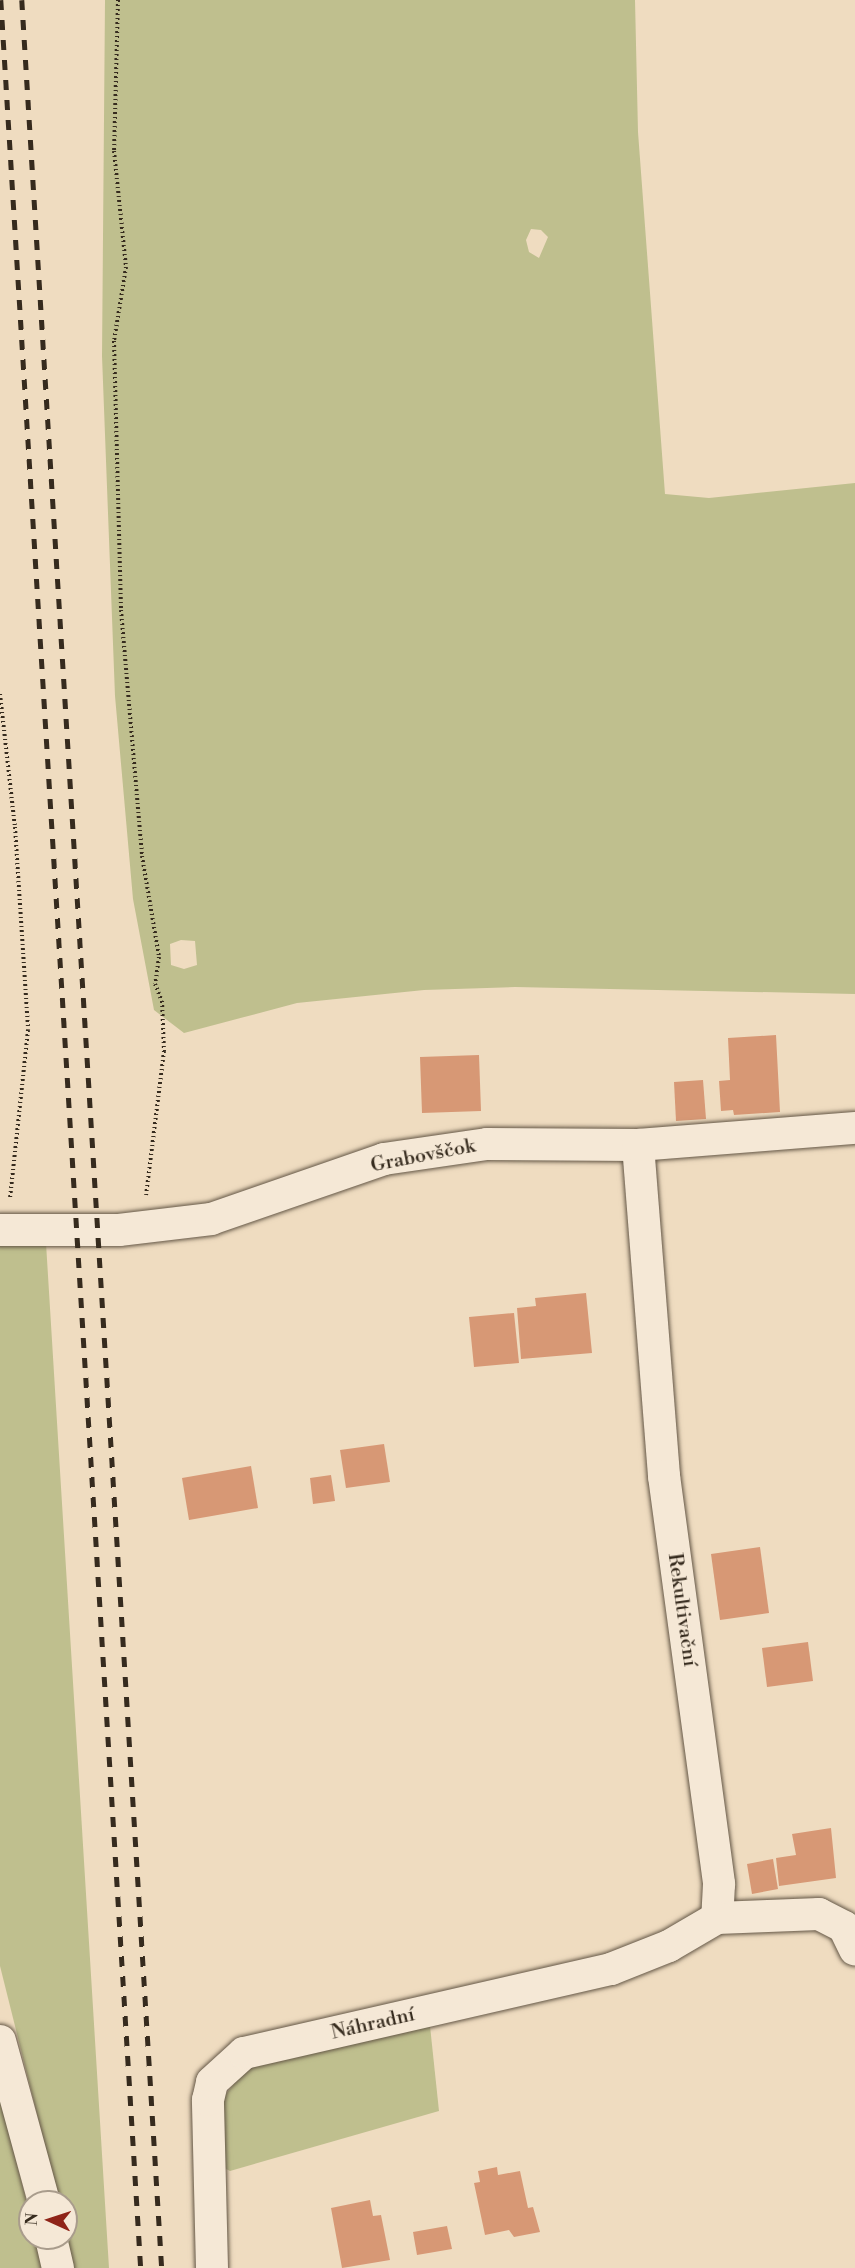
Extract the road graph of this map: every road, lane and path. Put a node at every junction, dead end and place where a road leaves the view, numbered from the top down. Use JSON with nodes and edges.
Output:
{"nodes":[{"id":1,"x":118,"y":0,"type":"edge"},
{"id":2,"x":0,"y":694,"type":"edge"},
{"id":3,"x":855,"y":1128,"type":"edge"},
{"id":4,"x":638,"y":1145,"type":"junction"},
{"id":5,"x":144,"y":1228,"type":"junction"},
{"id":6,"x":3,"y":1230,"type":"edge"},
{"id":7,"x":717,"y":1918,"type":"junction"},
{"id":8,"x":855,"y":1950,"type":"edge"},
{"id":9,"x":0,"y":2041,"type":"edge"},
{"id":10,"x":41,"y":2190,"type":"edge"},
{"id":11,"x":54,"y":2250,"type":"edge"},
{"id":12,"x":58,"y":2268,"type":"edge"},
{"id":13,"x":212,"y":2268,"type":"edge"}],
"edges":[{"from":1,"to":5,"type":"path"},
{"from":2,"to":6,"type":"path"},
{"from":3,"to":4,"type":"street","name":"Grabovščok"},
{"from":4,"to":5,"type":"street","name":"Grabovščok"},
{"from":4,"to":7,"type":"street","name":"Rekultivační"},
{"from":5,"to":6,"type":"street","name":"Grabovščok"},
{"from":7,"to":8,"type":"street"},
{"from":7,"to":13,"type":"street","name":"Náhradní"},
{"from":9,"to":10,"type":"street"},
{"from":11,"to":12,"type":"street"}]}
